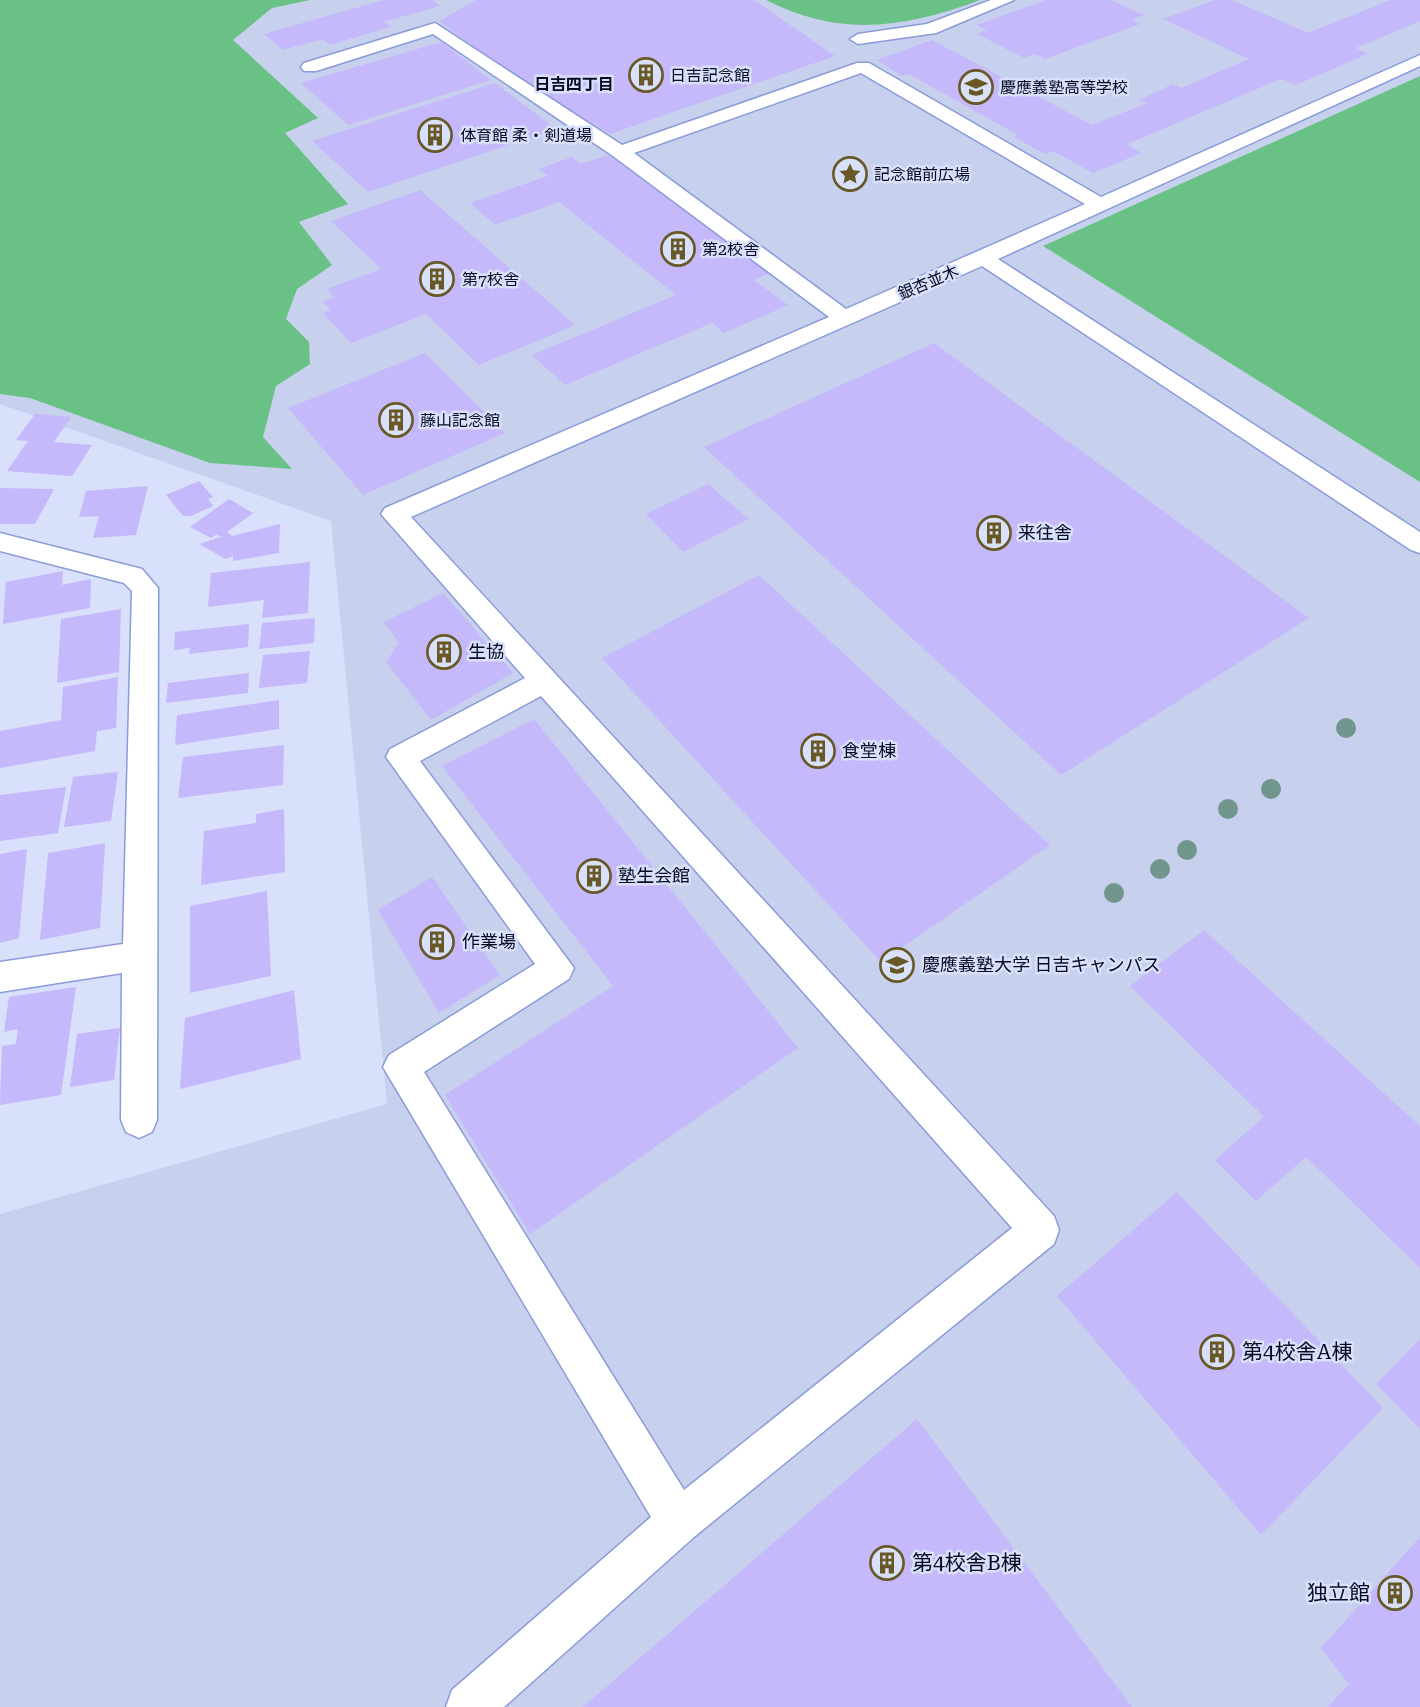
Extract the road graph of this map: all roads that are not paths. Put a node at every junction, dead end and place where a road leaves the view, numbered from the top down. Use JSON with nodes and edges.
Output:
{"nodes":[{"id":1,"x":1006,"y":0,"type":"edge"},
{"id":2,"x":858,"y":39,"type":"dead end"},
{"id":3,"x":1420,"y":60,"type":"edge"},
{"id":4,"x":310,"y":67,"type":"dead end"},
{"id":5,"x":620,"y":152,"type":"junction"},
{"id":6,"x":1100,"y":205,"type":"junction"},
{"id":7,"x":983,"y":258,"type":"junction"},
{"id":8,"x":844,"y":318,"type":"junction"},
{"id":9,"x":0,"y":542,"type":"edge"},
{"id":10,"x":1420,"y":544,"type":"edge"},
{"id":11,"x":545,"y":681,"type":"junction"},
{"id":12,"x":139,"y":956,"type":"junction"},
{"id":13,"x":0,"y":977,"type":"edge"},
{"id":14,"x":139,"y":1120,"type":"dead end"},
{"id":15,"x":678,"y":1522,"type":"junction"},
{"id":16,"x":469,"y":1707,"type":"edge"}],
"edges":[{"from":1,"to":2,"type":"lane"},
{"from":3,"to":6,"type":"lane","name":"銀杏並木"},
{"from":4,"to":5,"type":"lane"},
{"from":5,"to":6,"type":"lane"},
{"from":5,"to":8,"type":"lane"},
{"from":6,"to":7,"type":"lane","name":"銀杏並木"},
{"from":7,"to":8,"type":"lane","name":"銀杏並木"},
{"from":7,"to":10,"type":"lane"},
{"from":8,"to":11,"type":"lane","name":"銀杏並木"},
{"from":9,"to":12,"type":"lane"},
{"from":11,"to":15,"type":"lane"},
{"from":11,"to":15,"type":"lane"},
{"from":12,"to":13,"type":"lane"},
{"from":12,"to":14,"type":"lane"},
{"from":15,"to":16,"type":"lane"}]}
